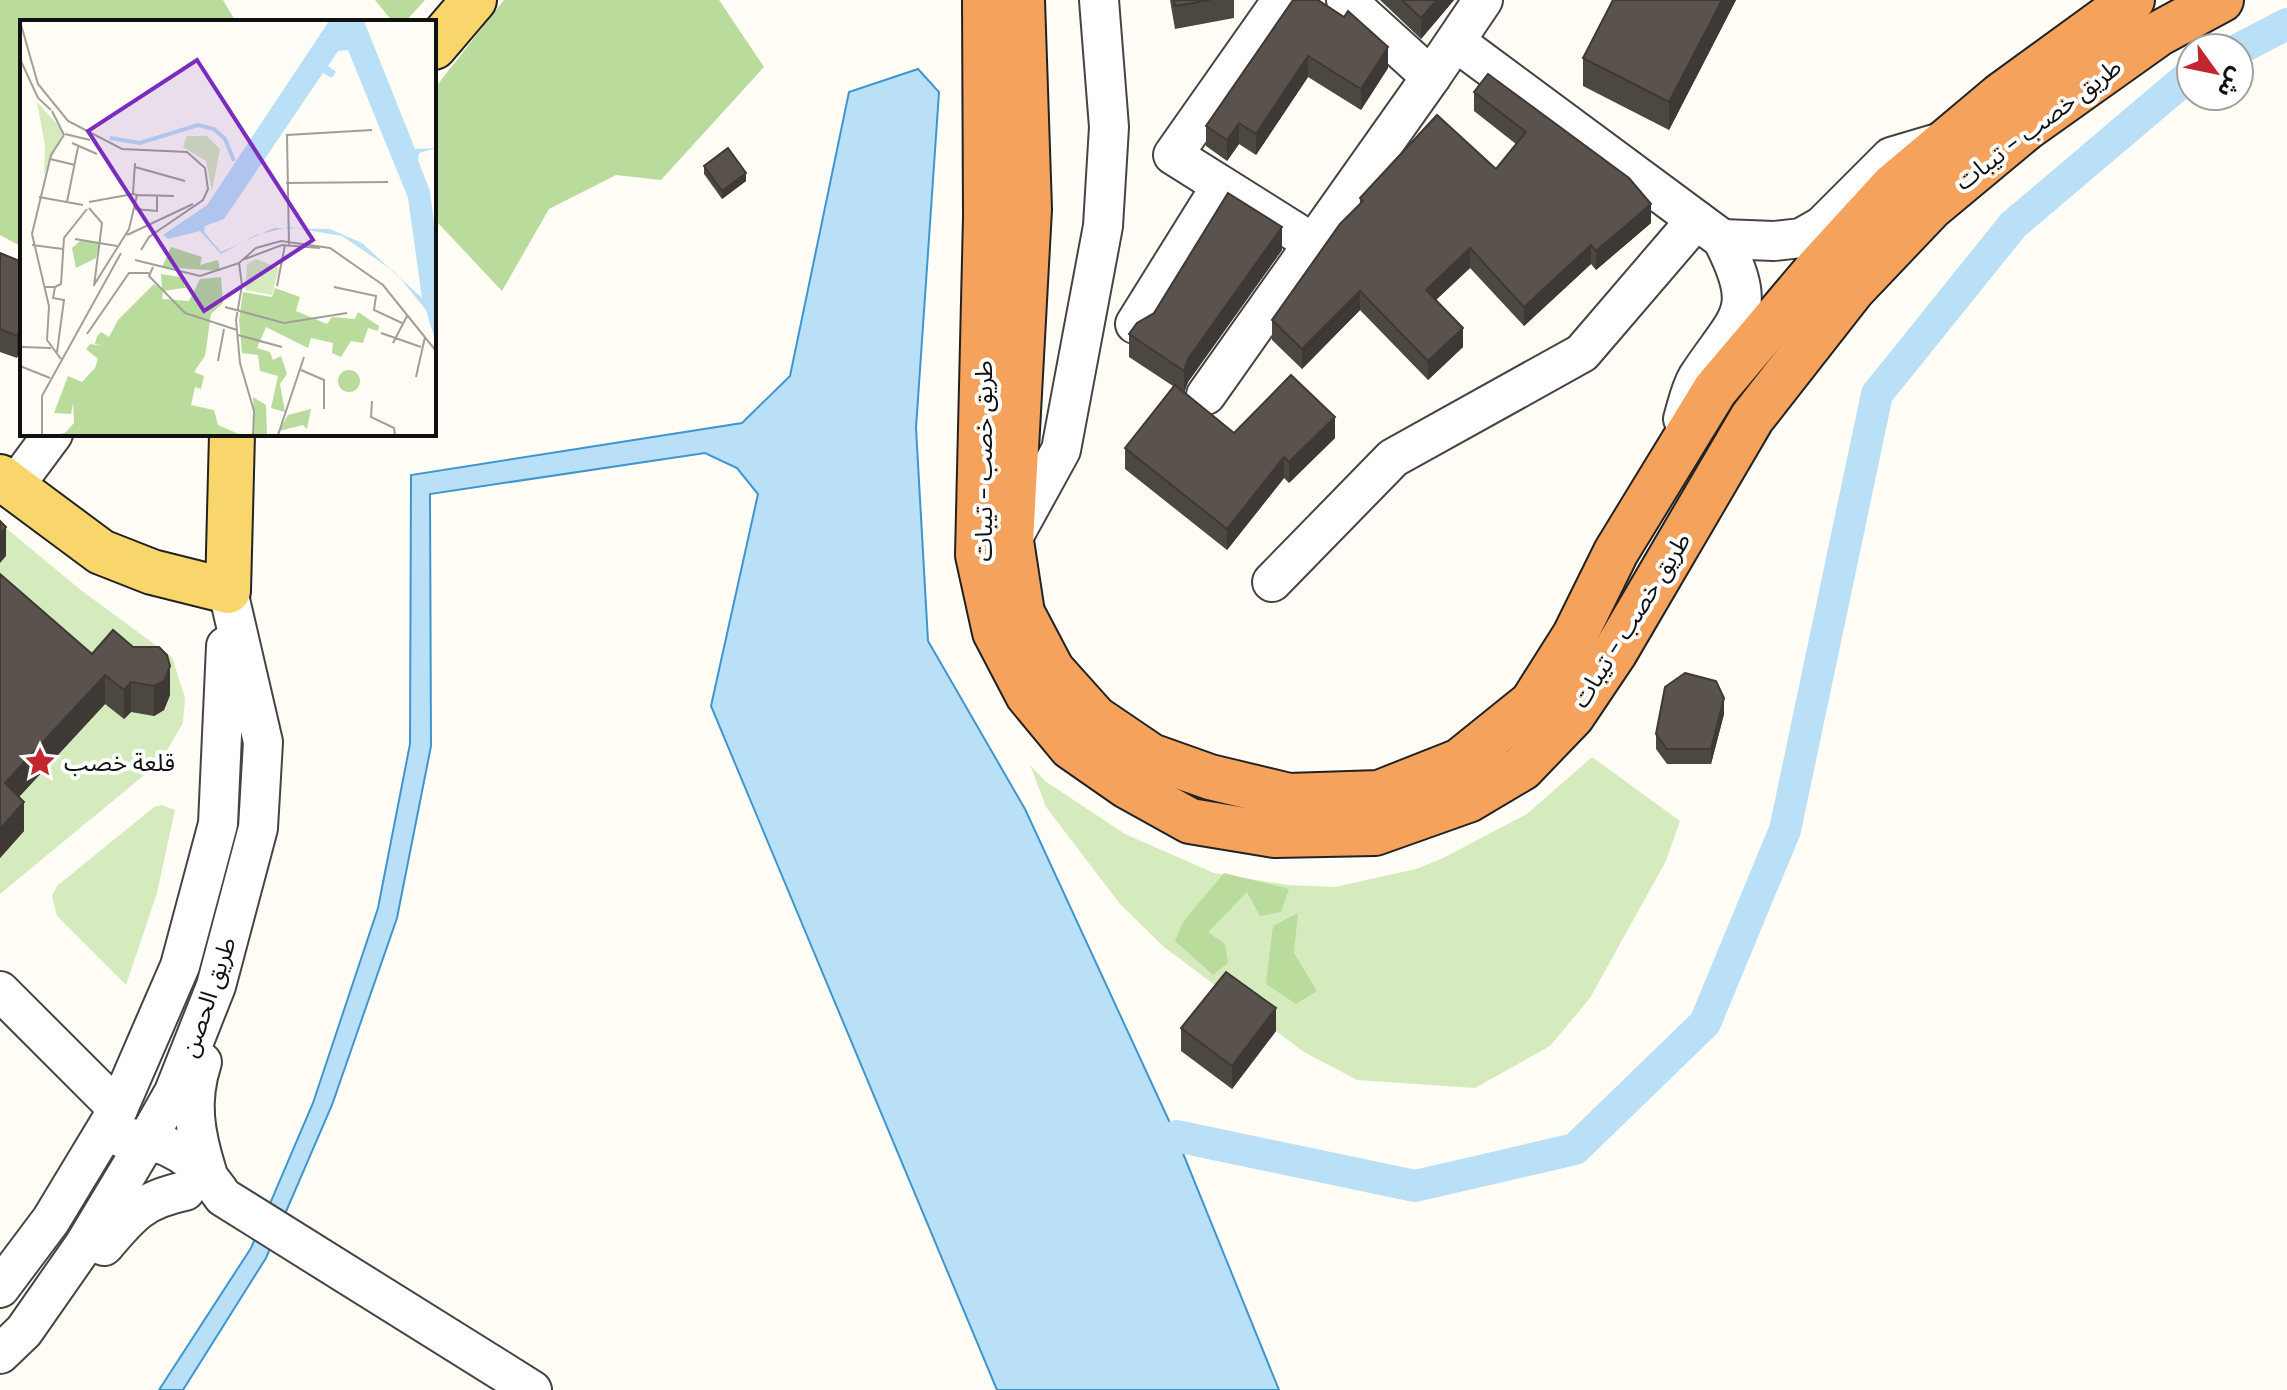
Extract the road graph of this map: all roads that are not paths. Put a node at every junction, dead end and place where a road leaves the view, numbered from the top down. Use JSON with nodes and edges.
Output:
{"nodes":[{"id":1,"x":474,"y":0,"type":"edge"},
{"id":2,"x":985,"y":0,"type":"edge"},
{"id":3,"x":1022,"y":0,"type":"edge"},
{"id":4,"x":1099,"y":0,"type":"edge"},
{"id":5,"x":1282,"y":0,"type":"edge"},
{"id":6,"x":1346,"y":0,"type":"edge"},
{"id":7,"x":1483,"y":0,"type":"edge"},
{"id":8,"x":2132,"y":0,"type":"edge"},
{"id":9,"x":2221,"y":0,"type":"edge"},
{"id":10,"x":1456,"y":42,"type":"junction"},
{"id":11,"x":436,"y":45,"type":"edge"},
{"id":12,"x":1431,"y":77,"type":"junction"},
{"id":13,"x":1948,"y":140,"type":"junction"},
{"id":14,"x":1221,"y":186,"type":"junction"},
{"id":15,"x":1709,"y":229,"type":"junction"},
{"id":16,"x":1313,"y":243,"type":"junction"},
{"id":17,"x":1135,"y":324,"type":"edge"},
{"id":18,"x":1206,"y":395,"type":"dead end"},
{"id":19,"x":51,"y":436,"type":"edge"},
{"id":20,"x":232,"y":436,"type":"edge"},
{"id":21,"x":1668,"y":468,"type":"junction"},
{"id":22,"x":6,"y":483,"type":"edge"},
{"id":23,"x":1011,"y":541,"type":"junction"},
{"id":24,"x":1272,"y":582,"type":"dead end"},
{"id":25,"x":228,"y":591,"type":"junction"},
{"id":26,"x":258,"y":828,"type":"junction"},
{"id":27,"x":0,"y":991,"type":"edge"},
{"id":28,"x":135,"y":1134,"type":"junction"},
{"id":29,"x":216,"y":1193,"type":"junction"},
{"id":30,"x":0,"y":1288,"type":"edge"},
{"id":31,"x":12,"y":1343,"type":"edge"},
{"id":32,"x":532,"y":1390,"type":"edge"}],
"edges":[{"from":1,"to":11,"type":"main road"},
{"from":2,"to":9,"type":"highway","name":"طريق خصب - تيبات"},
{"from":3,"to":23,"type":"highway","name":"طريق خصب - تيبات"},
{"from":4,"to":23,"type":"street"},
{"from":5,"to":14,"type":"street"},
{"from":6,"to":12,"type":"street"},
{"from":7,"to":10,"type":"street"},
{"from":8,"to":13,"type":"highway","name":"طريق خصب - تيبات"},
{"from":10,"to":12,"type":"street"},
{"from":10,"to":15,"type":"street"},
{"from":12,"to":16,"type":"street"},
{"from":13,"to":15,"type":"street"},
{"from":13,"to":21,"type":"highway","name":"طريق خصب - تيبات"},
{"from":14,"to":16,"type":"street"},
{"from":14,"to":17,"type":"street"},
{"from":15,"to":21,"type":"street"},
{"from":15,"to":24,"type":"street"},
{"from":16,"to":18,"type":"street"},
{"from":19,"to":22,"type":"street"},
{"from":20,"to":25,"type":"main road","name":"طريق الحصن"},
{"from":21,"to":23,"type":"highway","name":"طريق خصب - تيبات"},
{"from":22,"to":25,"type":"main road"},
{"from":25,"to":26,"type":"street","name":"طريق الحصن"},
{"from":25,"to":28,"type":"street","name":"طريق الحصن"},
{"from":26,"to":28,"type":"street","name":"طريق الحصن"},
{"from":26,"to":29,"type":"street"},
{"from":27,"to":28,"type":"street"},
{"from":28,"to":29,"type":"street"},
{"from":28,"to":30,"type":"street","name":"طريق الحصن"},
{"from":28,"to":31,"type":"street","name":"طريق الحصن"},
{"from":29,"to":31,"type":"street"},
{"from":29,"to":32,"type":"street"}]}
